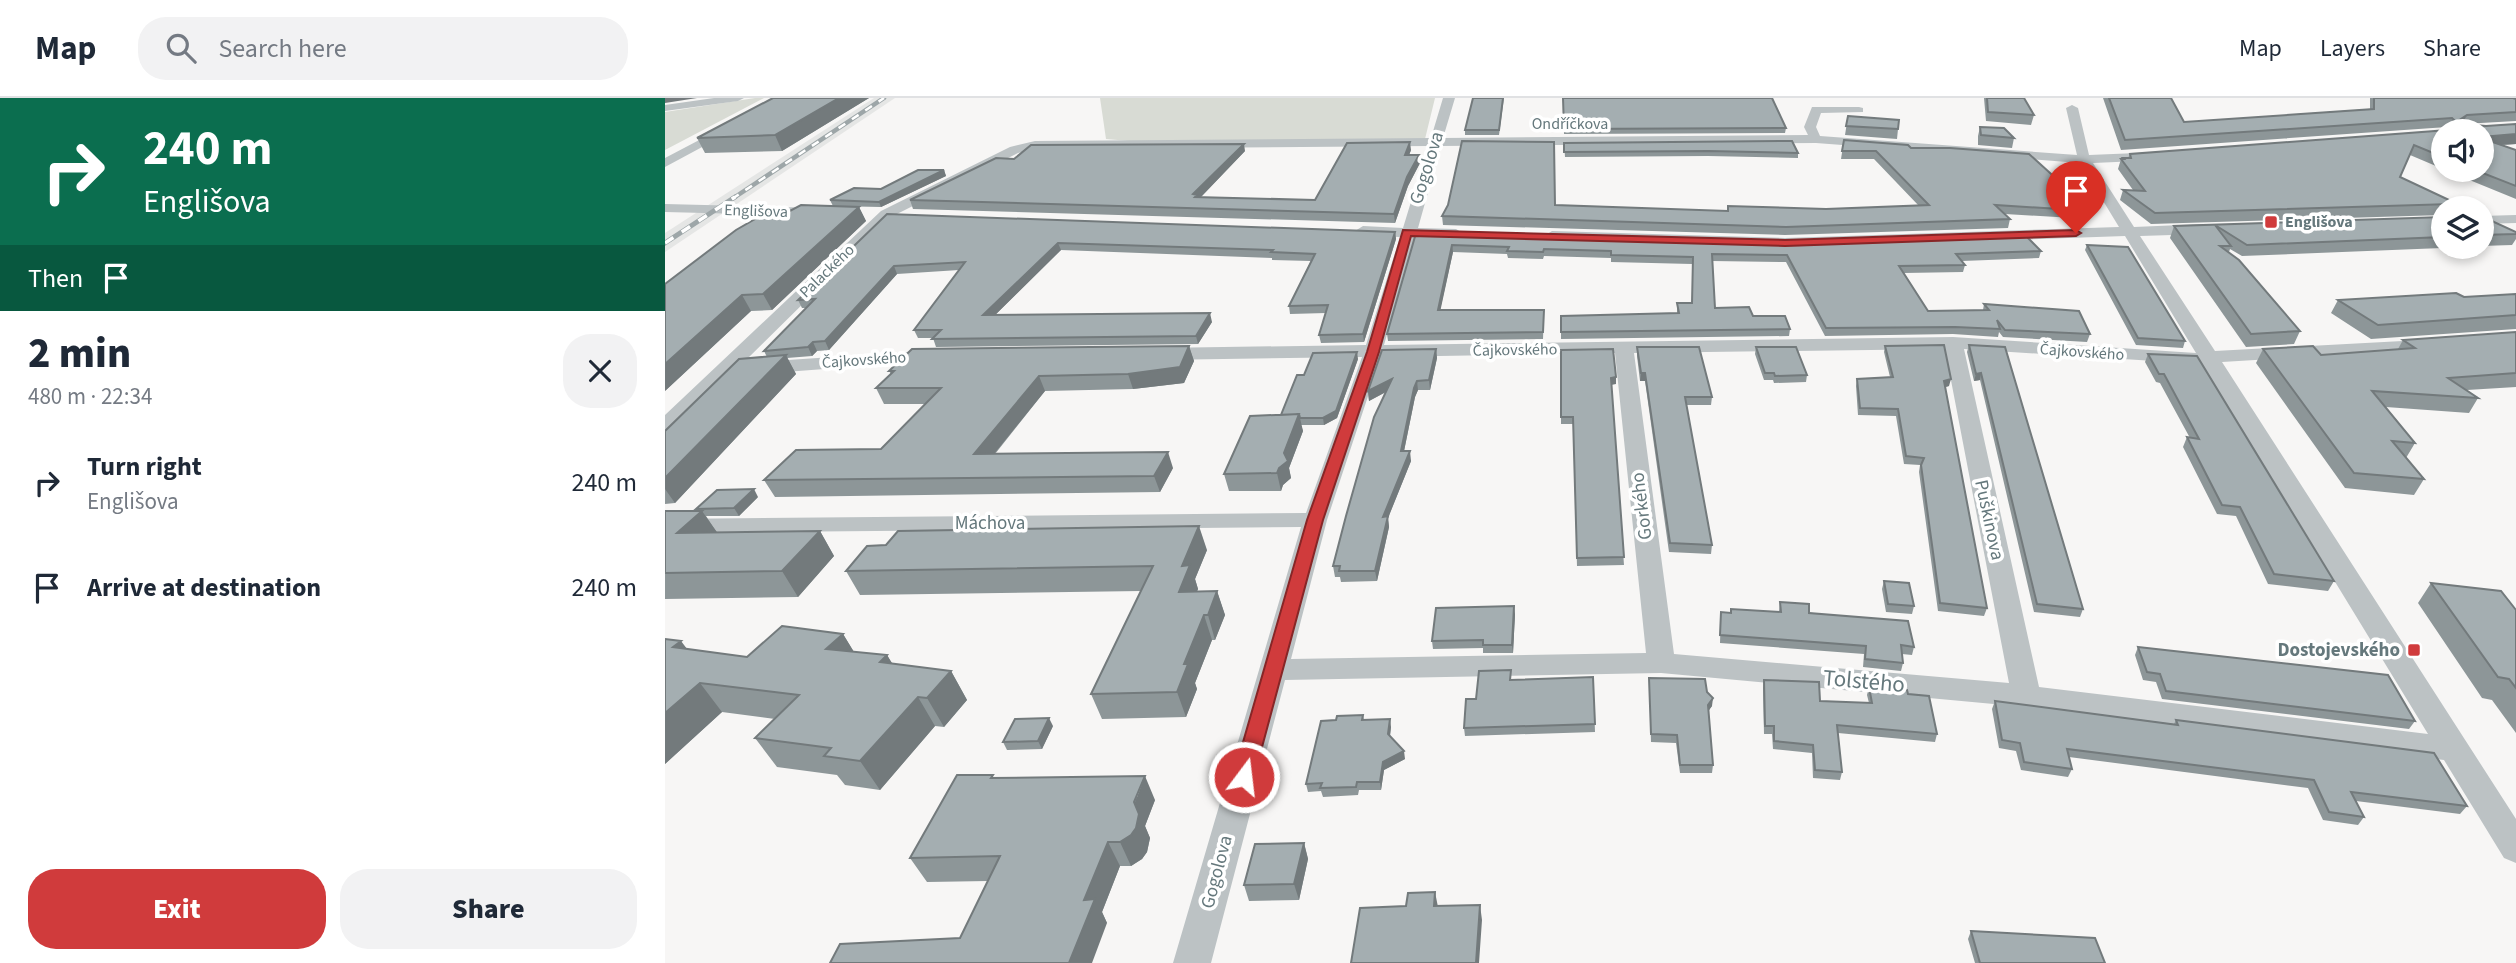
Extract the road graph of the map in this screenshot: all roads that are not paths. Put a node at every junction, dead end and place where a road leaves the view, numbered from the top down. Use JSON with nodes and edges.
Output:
{"nodes":[{"id":1,"x":738,"y":98,"type":"edge"},
{"id":2,"x":787,"y":98,"type":"edge"},
{"id":3,"x":1449,"y":98,"type":"edge"},
{"id":4,"x":665,"y":108,"type":"edge"},
{"id":5,"x":2071,"y":108,"type":"dead end"},
{"id":6,"x":1859,"y":110,"type":"dead end"},
{"id":7,"x":1816,"y":139,"type":"junction"},
{"id":8,"x":1436,"y":142,"type":"junction"},
{"id":9,"x":1014,"y":150,"type":"joint"},
{"id":10,"x":2173,"y":155,"type":"edge"},
{"id":11,"x":2084,"y":159,"type":"junction"},
{"id":12,"x":665,"y":163,"type":"edge"},
{"id":13,"x":665,"y":208,"type":"edge"},
{"id":14,"x":830,"y":213,"type":"edge"},
{"id":15,"x":858,"y":214,"type":"edge"},
{"id":16,"x":886,"y":215,"type":"junction"},
{"id":17,"x":922,"y":216,"type":"edge"},
{"id":18,"x":2516,"y":219,"type":"edge"},
{"id":19,"x":2494,"y":220,"type":"edge"},
{"id":20,"x":2223,"y":228,"type":"edge"},
{"id":21,"x":1352,"y":231,"type":"edge"},
{"id":22,"x":2129,"y":231,"type":"junction"},
{"id":23,"x":1407,"y":233,"type":"junction"},
{"id":24,"x":1466,"y":234,"type":"edge"},
{"id":25,"x":1535,"y":236,"type":"edge"},
{"id":26,"x":2447,"y":342,"type":"edge"},
{"id":27,"x":1953,"y":343,"type":"junction"},
{"id":28,"x":1624,"y":349,"type":"junction"},
{"id":29,"x":1373,"y":352,"type":"junction"},
{"id":30,"x":1139,"y":354,"type":"edge"},
{"id":31,"x":960,"y":356,"type":"edge"},
{"id":32,"x":2211,"y":358,"type":"junction"},
{"id":33,"x":724,"y":371,"type":"junction"},
{"id":34,"x":665,"y":426,"type":"edge"},
{"id":35,"x":1315,"y":520,"type":"junction"},
{"id":36,"x":665,"y":526,"type":"edge"},
{"id":37,"x":1661,"y":663,"type":"junction"},
{"id":38,"x":1273,"y":670,"type":"junction"},
{"id":39,"x":2026,"y":696,"type":"junction"},
{"id":40,"x":2452,"y":749,"type":"junction"},
{"id":41,"x":2516,"y":848,"type":"edge"},
{"id":42,"x":1192,"y":963,"type":"edge"}],
"edges":[{"from":1,"to":4,"type":"street"},
{"from":2,"to":12,"type":"street"},
{"from":3,"to":8,"type":"street","name":"Gogolova"},
{"from":5,"to":11,"type":"street"},
{"from":6,"to":7,"type":"street"},
{"from":7,"to":8,"type":"street","name":"Ondříčkova"},
{"from":7,"to":11,"type":"street","name":"Ondříčkova"},
{"from":8,"to":9,"type":"street","name":"Ondříčkova"},
{"from":8,"to":23,"type":"street","name":"Gogolova"},
{"from":9,"to":16,"type":"street","name":"Palackého"},
{"from":10,"to":11,"type":"street","name":"Ondříčkova"},
{"from":11,"to":22,"type":"street"},
{"from":13,"to":14,"type":"street","name":"Englišova"},
{"from":15,"to":16,"type":"street"},
{"from":16,"to":17,"type":"street"},
{"from":16,"to":33,"type":"street","name":"Palackého"},
{"from":18,"to":19,"type":"street"},
{"from":20,"to":22,"type":"street"},
{"from":21,"to":23,"type":"street"},
{"from":22,"to":25,"type":"street"},
{"from":22,"to":32,"type":"street"},
{"from":23,"to":24,"type":"street"},
{"from":23,"to":29,"type":"street","name":"Gogolova"},
{"from":26,"to":32,"type":"street","name":"Čajkovského"},
{"from":27,"to":28,"type":"street","name":"Čajkovského"},
{"from":27,"to":32,"type":"street","name":"Čajkovského"},
{"from":27,"to":39,"type":"street","name":"Puškinova"},
{"from":28,"to":29,"type":"street","name":"Čajkovského"},
{"from":28,"to":37,"type":"street","name":"Gorkého"},
{"from":29,"to":30,"type":"street","name":"Čajkovského"},
{"from":29,"to":35,"type":"street","name":"Gogolova"},
{"from":31,"to":33,"type":"street","name":"Čajkovského"},
{"from":32,"to":40,"type":"street"},
{"from":33,"to":34,"type":"street","name":"Palackého"},
{"from":35,"to":36,"type":"street","name":"Máchova"},
{"from":35,"to":38,"type":"street","name":"Gogolova"},
{"from":37,"to":38,"type":"street","name":"Tolstého"},
{"from":37,"to":39,"type":"street","name":"Tolstého"},
{"from":38,"to":42,"type":"street","name":"Gogolova"},
{"from":39,"to":40,"type":"street","name":"Tolstého"},
{"from":40,"to":41,"type":"street"}]}
